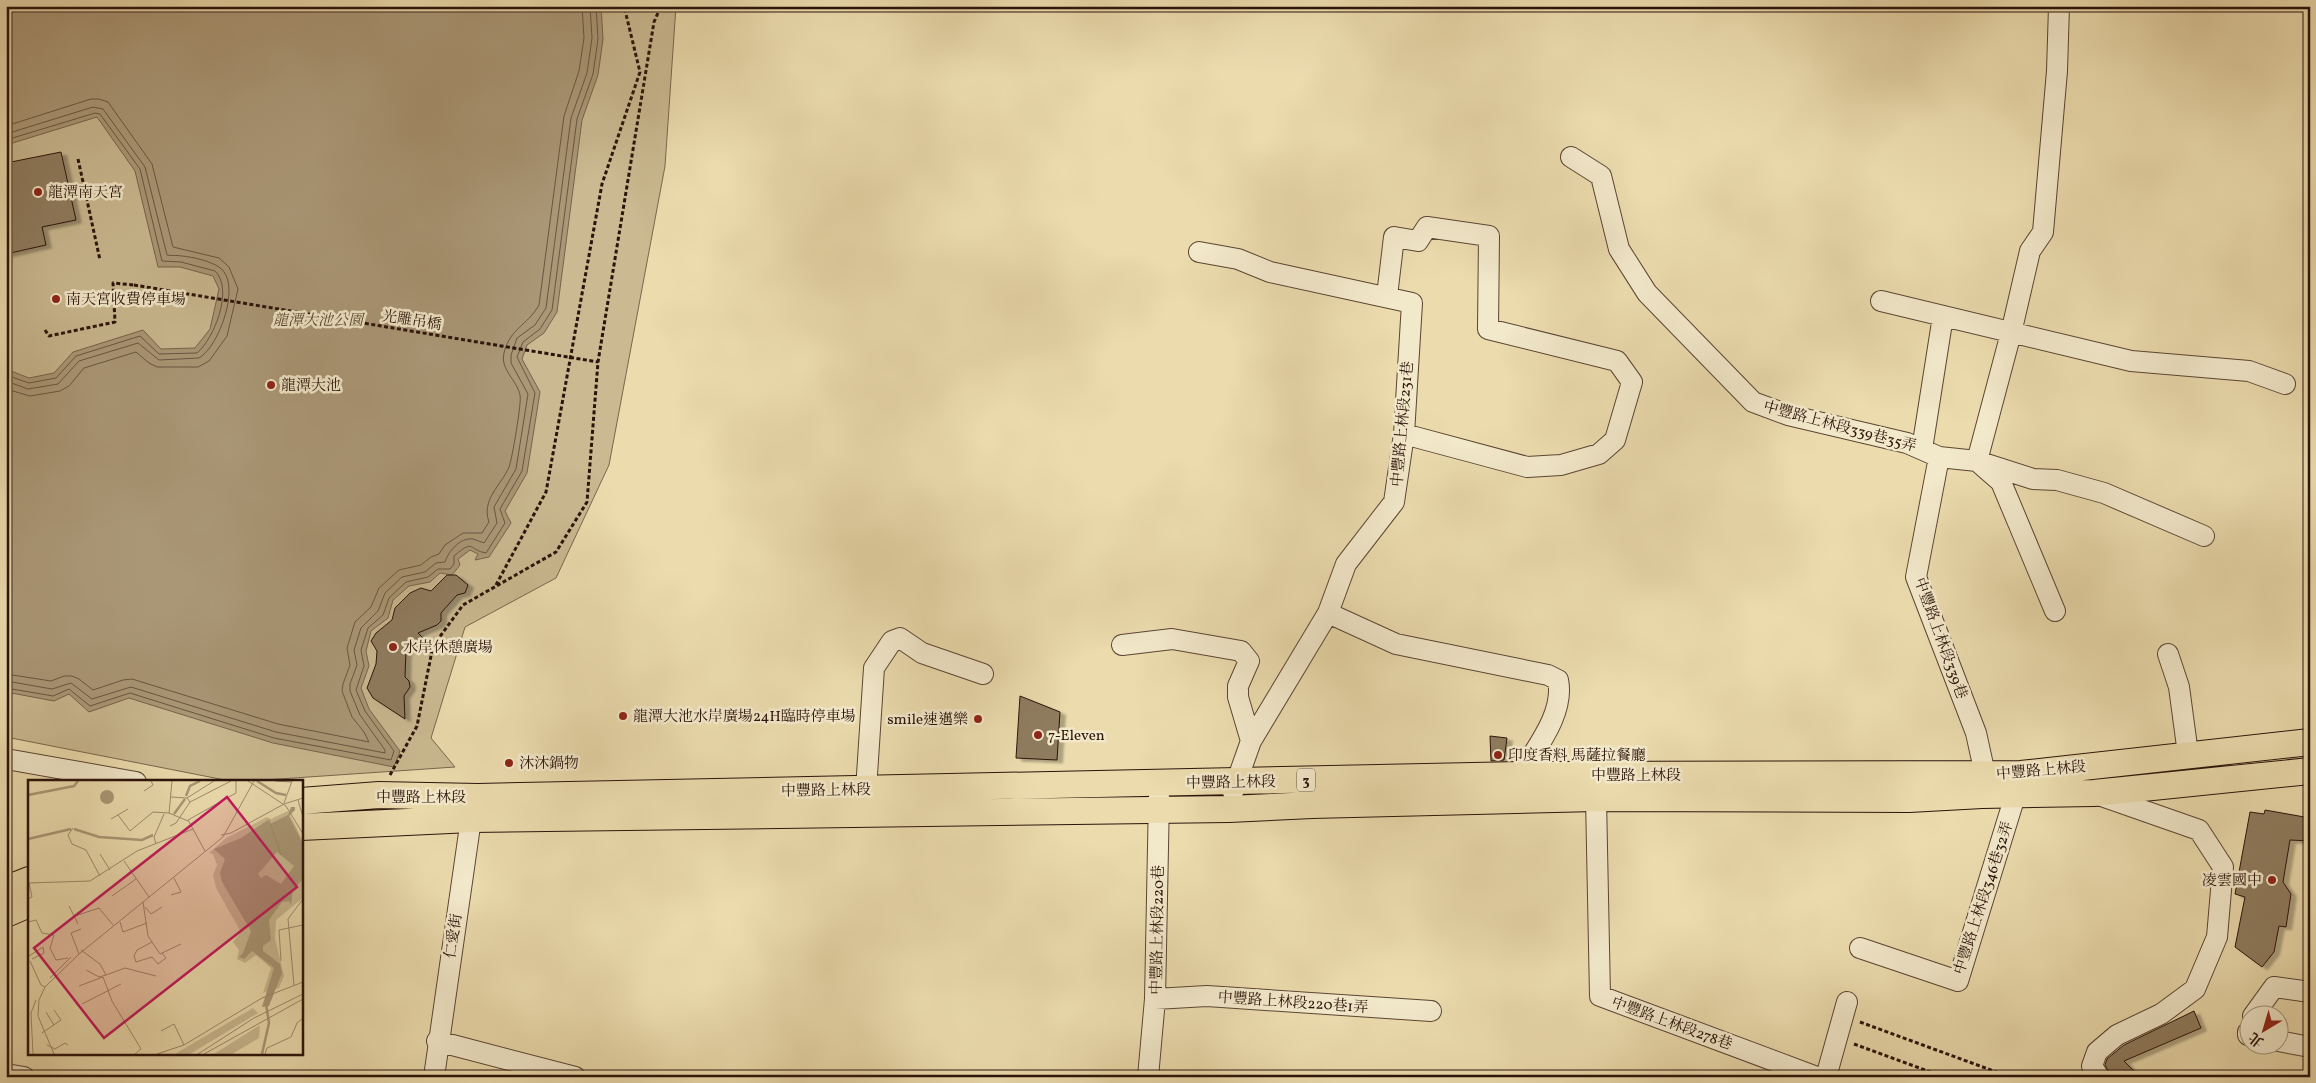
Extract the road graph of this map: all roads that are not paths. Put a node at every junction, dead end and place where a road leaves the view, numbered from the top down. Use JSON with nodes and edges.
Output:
{"nodes":[{"id":1,"x":2059,"y":6,"type":"edge"},
{"id":2,"x":1572,"y":157,"type":"dead end"},
{"id":3,"x":1199,"y":252,"type":"dead end"},
{"id":4,"x":1387,"y":296,"type":"junction"},
{"id":5,"x":1881,"y":301,"type":"dead end"},
{"id":6,"x":1943,"y":316,"type":"junction"},
{"id":7,"x":2011,"y":334,"type":"junction"},
{"id":8,"x":2285,"y":384,"type":"dead end"},
{"id":9,"x":1404,"y":434,"type":"junction"},
{"id":10,"x":1930,"y":453,"type":"junction"},
{"id":11,"x":1977,"y":461,"type":"junction"},
{"id":12,"x":2204,"y":536,"type":"dead end"},
{"id":13,"x":2055,"y":611,"type":"dead end"},
{"id":14,"x":1328,"y":613,"type":"junction"},
{"id":15,"x":1122,"y":645,"type":"dead end"},
{"id":16,"x":2168,"y":654,"type":"dead end"},
{"id":17,"x":983,"y":674,"type":"dead end"},
{"id":18,"x":1252,"y":741,"type":"junction"},
{"id":19,"x":2310,"y":742,"type":"edge"},
{"id":20,"x":2188,"y":754,"type":"junction"},
{"id":21,"x":6,"y":759,"type":"edge"},
{"id":22,"x":2310,"y":771,"type":"edge"},
{"id":23,"x":1520,"y":775,"type":"junction"},
{"id":24,"x":125,"y":780,"type":"edge"},
{"id":25,"x":1236,"y":782,"type":"junction"},
{"id":26,"x":1159,"y":783,"type":"junction"},
{"id":27,"x":1984,"y":784,"type":"junction"},
{"id":28,"x":2019,"y":784,"type":"junction"},
{"id":29,"x":866,"y":790,"type":"junction"},
{"id":30,"x":2094,"y":793,"type":"junction"},
{"id":31,"x":1596,"y":798,"type":"junction"},
{"id":32,"x":302,"y":801,"type":"edge"},
{"id":33,"x":475,"y":808,"type":"junction"},
{"id":34,"x":1159,"y":808,"type":"junction"},
{"id":35,"x":1229,"y":809,"type":"junction"},
{"id":36,"x":302,"y":827,"type":"edge"},
{"id":37,"x":28,"y":880,"type":"edge"},
{"id":38,"x":6,"y":889,"type":"edge"},
{"id":39,"x":28,"y":904,"type":"edge"},
{"id":40,"x":6,"y":914,"type":"edge"},
{"id":41,"x":1860,"y":948,"type":"dead end"},
{"id":42,"x":2310,"y":992,"type":"edge"},
{"id":43,"x":1155,"y":1000,"type":"junction"},
{"id":44,"x":2260,"y":1006,"type":"edge"},
{"id":45,"x":1845,"y":1009,"type":"road end"},
{"id":46,"x":1431,"y":1011,"type":"dead end"},
{"id":47,"x":437,"y":1041,"type":"junction"},
{"id":48,"x":2288,"y":1043,"type":"edge"},
{"id":49,"x":2310,"y":1047,"type":"edge"},
{"id":50,"x":6,"y":1074,"type":"edge"},
{"id":51,"x":24,"y":1077,"type":"edge"},
{"id":52,"x":434,"y":1077,"type":"edge"},
{"id":53,"x":575,"y":1077,"type":"edge"},
{"id":54,"x":1148,"y":1077,"type":"edge"},
{"id":55,"x":1817,"y":1077,"type":"edge"},
{"id":56,"x":1826,"y":1077,"type":"edge"},
{"id":57,"x":2099,"y":1077,"type":"edge"}],
"edges":[{"from":1,"to":7,"type":"street"},
{"from":2,"to":10,"type":"street","name":"中豐路上林段339巷35弄"},
{"from":3,"to":4,"type":"street","name":"中豐路上林段231巷"},
{"from":4,"to":9,"type":"street","name":"中豐路上林段231巷"},
{"from":4,"to":9,"type":"street"},
{"from":5,"to":6,"type":"street"},
{"from":6,"to":7,"type":"street"},
{"from":6,"to":10,"type":"street","name":"中豐路上林段339巷"},
{"from":7,"to":8,"type":"street"},
{"from":7,"to":11,"type":"street"},
{"from":9,"to":14,"type":"street","name":"中豐路上林段231巷"},
{"from":10,"to":11,"type":"street"},
{"from":10,"to":27,"type":"street","name":"中豐路上林段339巷"},
{"from":11,"to":12,"type":"street"},
{"from":11,"to":13,"type":"street"},
{"from":14,"to":18,"type":"street","name":"中豐路上林段231巷"},
{"from":14,"to":23,"type":"street"},
{"from":15,"to":18,"type":"street"},
{"from":16,"to":20,"type":"street"},
{"from":17,"to":29,"type":"street"},
{"from":18,"to":25,"type":"street","name":"中豐路上林段231巷"},
{"from":19,"to":20,"type":"main road","name":"中豐路上林段","number":"3"},
{"from":20,"to":28,"type":"main road","name":"中豐路上林段","number":"3"},
{"from":21,"to":24,"type":"street"},
{"from":22,"to":30,"type":"main road","name":"中豐路上林段","number":"3"},
{"from":23,"to":25,"type":"main road","name":"中豐路上林段","number":"3"},
{"from":23,"to":27,"type":"main road","name":"中豐路上林段","number":"3"},
{"from":25,"to":26,"type":"main road","name":"中豐路上林段","number":"3"},
{"from":25,"to":35,"type":"street","name":"中豐路上林段231巷"},
{"from":26,"to":29,"type":"main road","name":"中豐路上林段","number":"3"},
{"from":26,"to":34,"type":"street","name":"中豐路上林段220巷"},
{"from":27,"to":28,"type":"main road","name":"中豐路上林段","number":"3"},
{"from":27,"to":31,"type":"main road","name":"中豐路上林段","number":"3"},
{"from":28,"to":30,"type":"main road","name":"中豐路上林段","number":"3"},
{"from":28,"to":41,"type":"street","name":"中豐路上林段346巷32弄"},
{"from":29,"to":33,"type":"main road","name":"中豐路上林段","number":"3"},
{"from":30,"to":57,"type":"street"},
{"from":31,"to":35,"type":"main road","name":"中豐路上林段","number":"3"},
{"from":31,"to":55,"type":"street","name":"中豐路上林段278巷"},
{"from":32,"to":33,"type":"main road","name":"中豐路上林段","number":"3"},
{"from":33,"to":34,"type":"main road","name":"中豐路上林段","number":"3"},
{"from":33,"to":36,"type":"main road","name":"中豐路上林段","number":"3"},
{"from":33,"to":47,"type":"street","name":"仁愛街"},
{"from":34,"to":35,"type":"main road","name":"中豐路上林段","number":"3"},
{"from":34,"to":43,"type":"street","name":"中豐路上林段220巷"},
{"from":37,"to":38,"type":"main road"},
{"from":39,"to":40,"type":"main road"},
{"from":42,"to":44,"type":"street"},
{"from":43,"to":46,"type":"street","name":"中豐路上林段220巷1弄"},
{"from":43,"to":54,"type":"street","name":"中豐路上林段220巷"},
{"from":45,"to":56,"type":"street"},
{"from":47,"to":52,"type":"street","name":"仁愛街"},
{"from":47,"to":53,"type":"street"},
{"from":48,"to":49,"type":"street"},
{"from":50,"to":51,"type":"street"}]}
